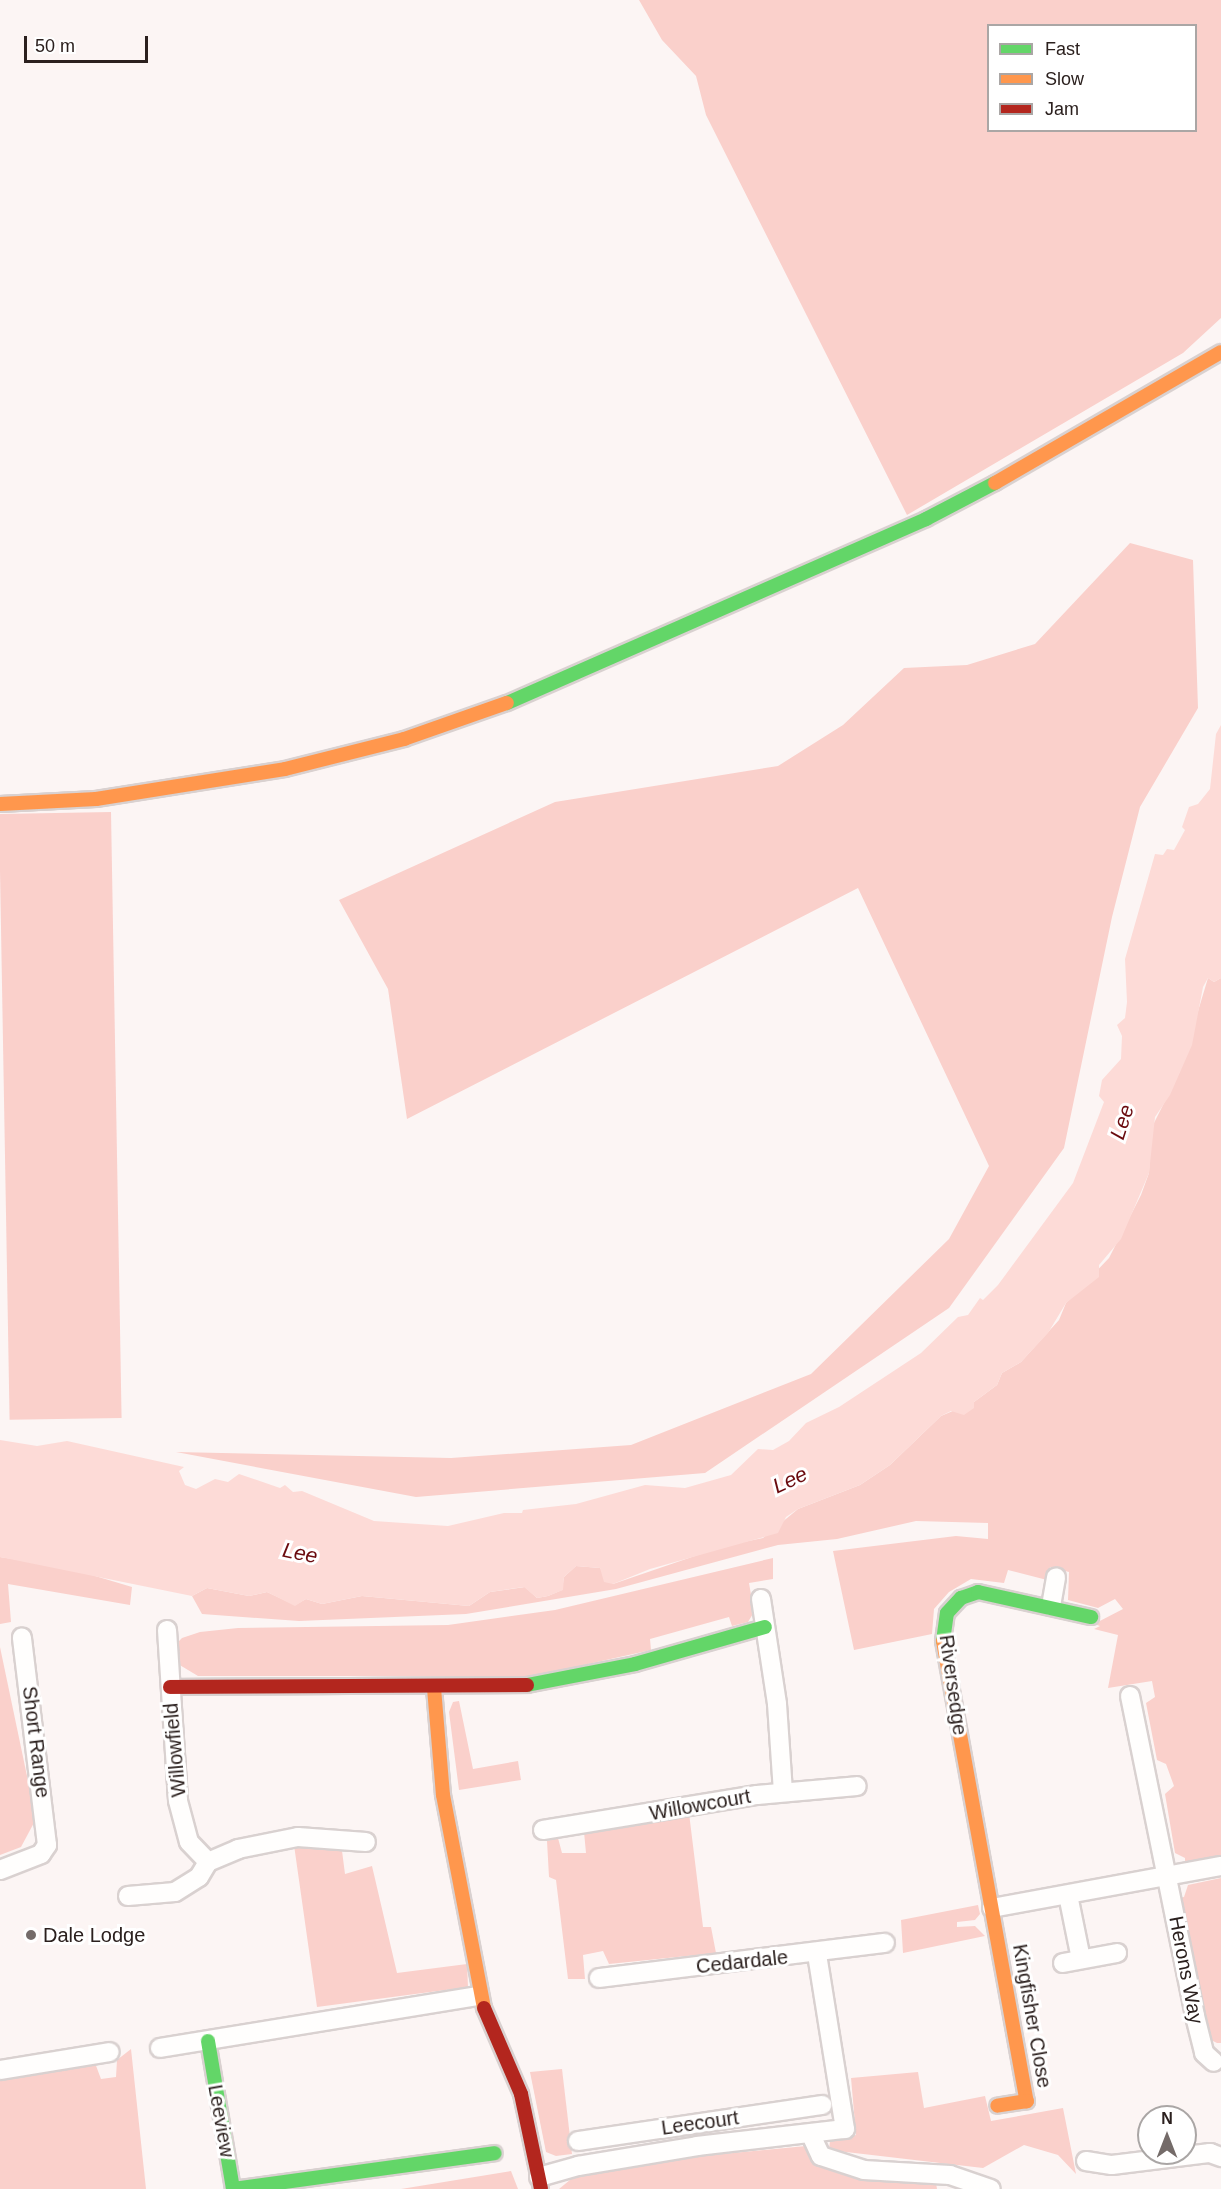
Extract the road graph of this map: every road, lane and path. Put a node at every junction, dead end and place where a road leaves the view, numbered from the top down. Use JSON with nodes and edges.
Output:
{"nodes":[{"id":1,"x":1221,"y":352,"type":"edge"},
{"id":2,"x":0,"y":804,"type":"edge"},
{"id":3,"x":1056,"y":1577,"type":"dead end"},
{"id":4,"x":761,"y":1599,"type":"dead end"},
{"id":5,"x":1051,"y":1606,"type":"junction"},
{"id":6,"x":1091,"y":1617,"type":"dead end"},
{"id":7,"x":765,"y":1627,"type":"junction"},
{"id":8,"x":167,"y":1630,"type":"dead end"},
{"id":9,"x":22,"y":1638,"type":"dead end"},
{"id":10,"x":170,"y":1687,"type":"junction"},
{"id":11,"x":434,"y":1688,"type":"junction"},
{"id":12,"x":1131,"y":1696,"type":"dead end"},
{"id":13,"x":857,"y":1786,"type":"dead end"},
{"id":14,"x":783,"y":1792,"type":"junction"},
{"id":15,"x":543,"y":1830,"type":"dead end"},
{"id":16,"x":366,"y":1842,"type":"dead end"},
{"id":17,"x":208,"y":1862,"type":"junction"},
{"id":18,"x":1221,"y":1866,"type":"edge"},
{"id":19,"x":0,"y":1870,"type":"edge"},
{"id":20,"x":1168,"y":1875,"type":"junction"},
{"id":21,"x":1068,"y":1895,"type":"junction"},
{"id":22,"x":128,"y":1896,"type":"dead end"},
{"id":23,"x":992,"y":1908,"type":"junction"},
{"id":24,"x":885,"y":1944,"type":"dead end"},
{"id":25,"x":1116,"y":1953,"type":"dead end"},
{"id":26,"x":817,"y":1954,"type":"junction"},
{"id":27,"x":599,"y":1978,"type":"dead end"},
{"id":28,"x":479,"y":1996,"type":"junction"},
{"id":29,"x":208,"y":2041,"type":"junction"},
{"id":30,"x":160,"y":2048,"type":"dead end"},
{"id":31,"x":110,"y":2052,"type":"dead end"},
{"id":32,"x":1214,"y":2062,"type":"dead end"},
{"id":33,"x":0,"y":2070,"type":"edge"},
{"id":34,"x":822,"y":2105,"type":"dead end"},
{"id":35,"x":997,"y":2106,"type":"dead end"},
{"id":36,"x":695,"y":2124,"type":"junction"},
{"id":37,"x":811,"y":2135,"type":"junction"},
{"id":38,"x":578,"y":2141,"type":"dead end"},
{"id":39,"x":697,"y":2146,"type":"junction"},
{"id":40,"x":495,"y":2153,"type":"dead end"},
{"id":41,"x":1221,"y":2157,"type":"edge"},
{"id":42,"x":1086,"y":2161,"type":"dead end"},
{"id":43,"x":540,"y":2183,"type":"edge"},
{"id":44,"x":991,"y":2189,"type":"edge"}],
"edges":[{"from":1,"to":2,"type":"street"},
{"from":3,"to":5,"type":"street"},
{"from":4,"to":7,"type":"street"},
{"from":5,"to":6,"type":"street","name":"Riversedge"},
{"from":5,"to":23,"type":"street","name":"Riversedge"},
{"from":7,"to":11,"type":"street"},
{"from":7,"to":14,"type":"street"},
{"from":8,"to":10,"type":"street","name":"Willowfield"},
{"from":9,"to":19,"type":"street","name":"Short Range"},
{"from":10,"to":11,"type":"street"},
{"from":10,"to":17,"type":"street","name":"Willowfield"},
{"from":11,"to":28,"type":"street"},
{"from":12,"to":20,"type":"street"},
{"from":13,"to":14,"type":"street","name":"Willowcourt"},
{"from":14,"to":15,"type":"street","name":"Willowcourt"},
{"from":16,"to":17,"type":"street"},
{"from":17,"to":22,"type":"street"},
{"from":18,"to":20,"type":"street"},
{"from":20,"to":21,"type":"street"},
{"from":20,"to":32,"type":"street","name":"Herons Way"},
{"from":21,"to":23,"type":"street"},
{"from":21,"to":25,"type":"street"},
{"from":23,"to":35,"type":"street","name":"Kingfisher Close"},
{"from":24,"to":26,"type":"street","name":"Cedardale"},
{"from":26,"to":27,"type":"street","name":"Cedardale"},
{"from":26,"to":37,"type":"street"},
{"from":28,"to":29,"type":"street"},
{"from":28,"to":43,"type":"street"},
{"from":29,"to":30,"type":"street"},
{"from":29,"to":40,"type":"street","name":"Leeview"},
{"from":31,"to":33,"type":"street"},
{"from":34,"to":36,"type":"street","name":"Leecourt"},
{"from":36,"to":38,"type":"street","name":"Leecourt"},
{"from":36,"to":39,"type":"street"},
{"from":37,"to":39,"type":"street"},
{"from":37,"to":44,"type":"street"},
{"from":39,"to":43,"type":"street"},
{"from":41,"to":42,"type":"street"}]}
